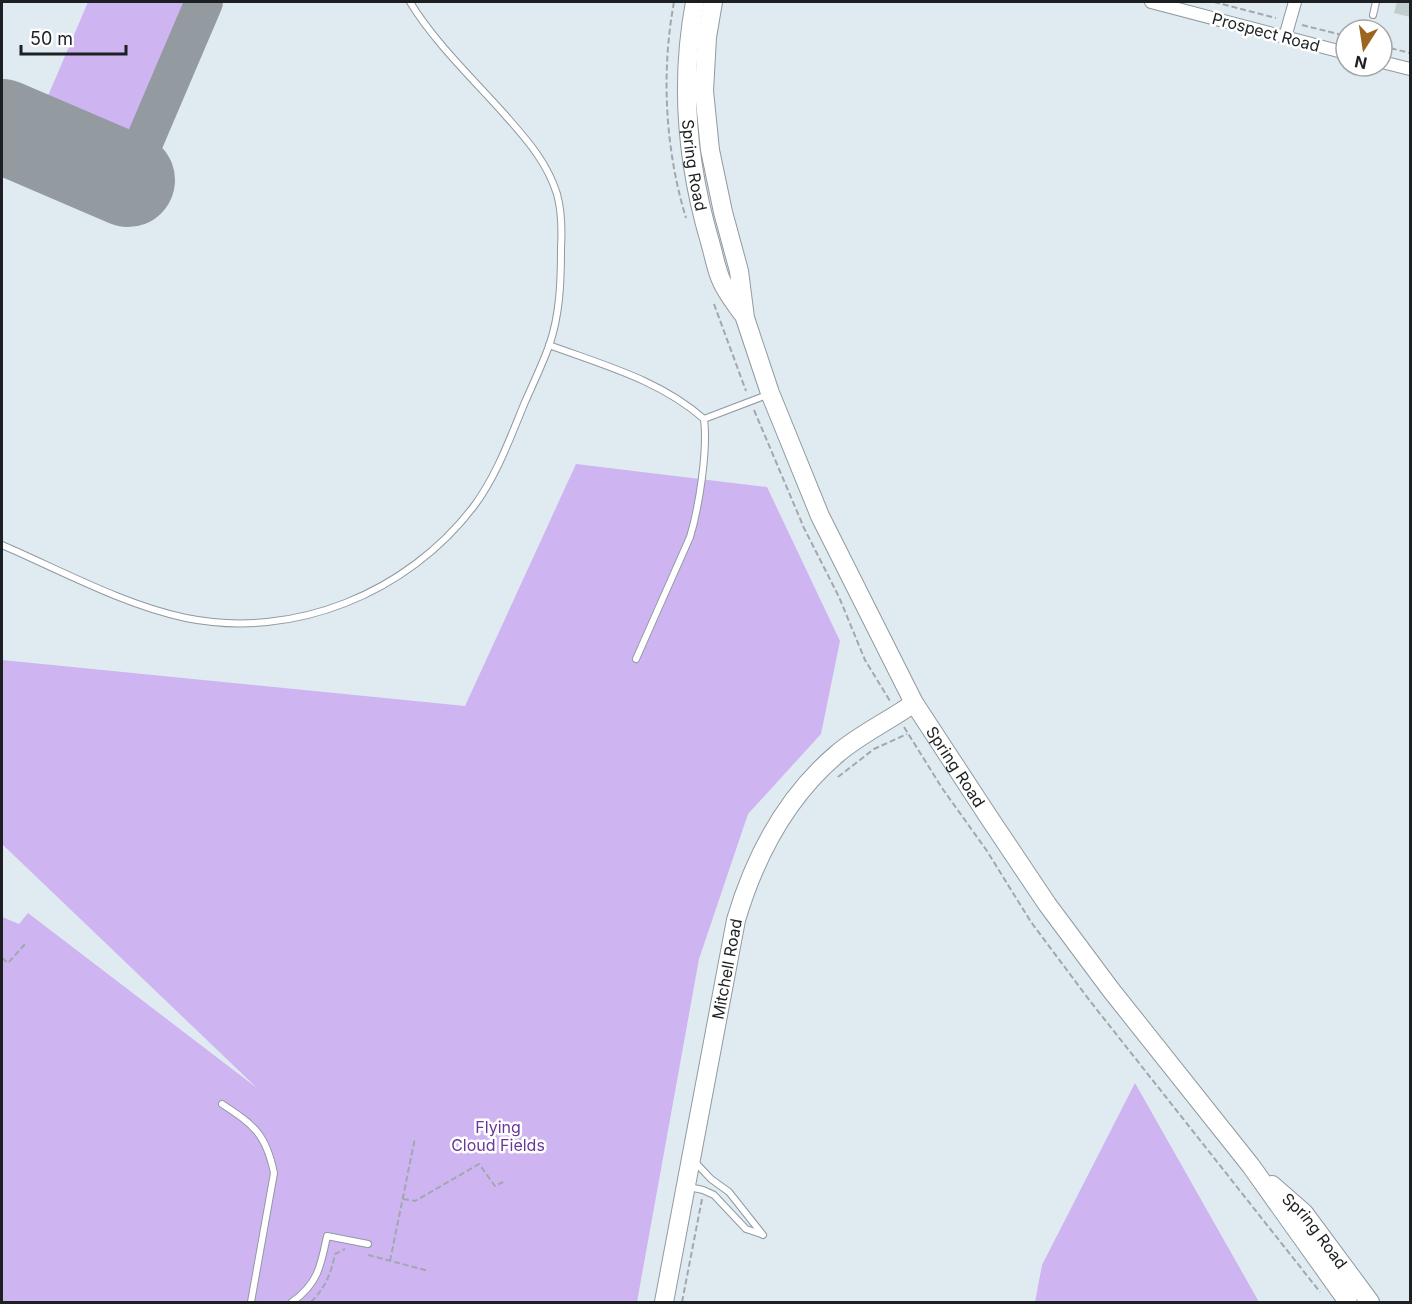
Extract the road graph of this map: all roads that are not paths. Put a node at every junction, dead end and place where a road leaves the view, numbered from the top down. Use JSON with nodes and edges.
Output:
{"nodes":[{"id":1,"x":410,"y":2,"type":"edge"},
{"id":2,"x":695,"y":2,"type":"edge"},
{"id":3,"x":713,"y":2,"type":"edge"},
{"id":4,"x":1151,"y":2,"type":"edge"},
{"id":5,"x":1294,"y":2,"type":"edge"},
{"id":6,"x":1376,"y":2,"type":"edge"},
{"id":7,"x":1373,"y":15,"type":"dead end"},
{"id":8,"x":1285,"y":37,"type":"junction"},
{"id":9,"x":1334,"y":50,"type":"edge"},
{"id":10,"x":1394,"y":65,"type":"edge"},
{"id":11,"x":1410,"y":69,"type":"edge"},
{"id":12,"x":745,"y":318,"type":"junction"},
{"id":13,"x":549,"y":345,"type":"junction"},
{"id":14,"x":770,"y":393,"type":"junction"},
{"id":15,"x":704,"y":418,"type":"junction"},
{"id":16,"x":2,"y":545,"type":"edge"},
{"id":17,"x":636,"y":659,"type":"dead end"},
{"id":18,"x":914,"y":703,"type":"junction"},
{"id":19,"x":222,"y":1104,"type":"dead end"},
{"id":20,"x":691,"y":1158,"type":"junction"},
{"id":21,"x":1251,"y":1166,"type":"junction"},
{"id":22,"x":695,"y":1188,"type":"junction"},
{"id":23,"x":368,"y":1244,"type":"dead end"},
{"id":24,"x":251,"y":1302,"type":"edge"},
{"id":25,"x":292,"y":1302,"type":"edge"},
{"id":26,"x":664,"y":1302,"type":"edge"},
{"id":27,"x":1348,"y":1302,"type":"edge"},
{"id":28,"x":1370,"y":1302,"type":"edge"}],
"edges":[{"from":1,"to":13,"type":"lane"},
{"from":2,"to":12,"type":"main road","name":"Spring Road"},
{"from":3,"to":12,"type":"main road","name":"Spring Road"},
{"from":4,"to":8,"type":"street","name":"Prospect Road"},
{"from":5,"to":8,"type":"street"},
{"from":6,"to":7,"type":"lane"},
{"from":8,"to":9,"type":"street","name":"Prospect Road"},
{"from":10,"to":11,"type":"street"},
{"from":12,"to":14,"type":"main road","name":"Spring Road"},
{"from":13,"to":15,"type":"lane"},
{"from":13,"to":16,"type":"lane"},
{"from":14,"to":15,"type":"lane"},
{"from":14,"to":18,"type":"main road","name":"Spring Road"},
{"from":15,"to":17,"type":"lane"},
{"from":18,"to":20,"type":"main road","name":"Mitchell Road"},
{"from":18,"to":21,"type":"main road","name":"Spring Road"},
{"from":19,"to":24,"type":"lane"},
{"from":20,"to":22,"type":"main road","name":"Mitchell Road"},
{"from":20,"to":22,"type":"lane"},
{"from":21,"to":27,"type":"main road","name":"Spring Road"},
{"from":21,"to":28,"type":"main road","name":"Spring Road"},
{"from":22,"to":26,"type":"main road","name":"Mitchell Road"},
{"from":23,"to":25,"type":"lane"}]}
